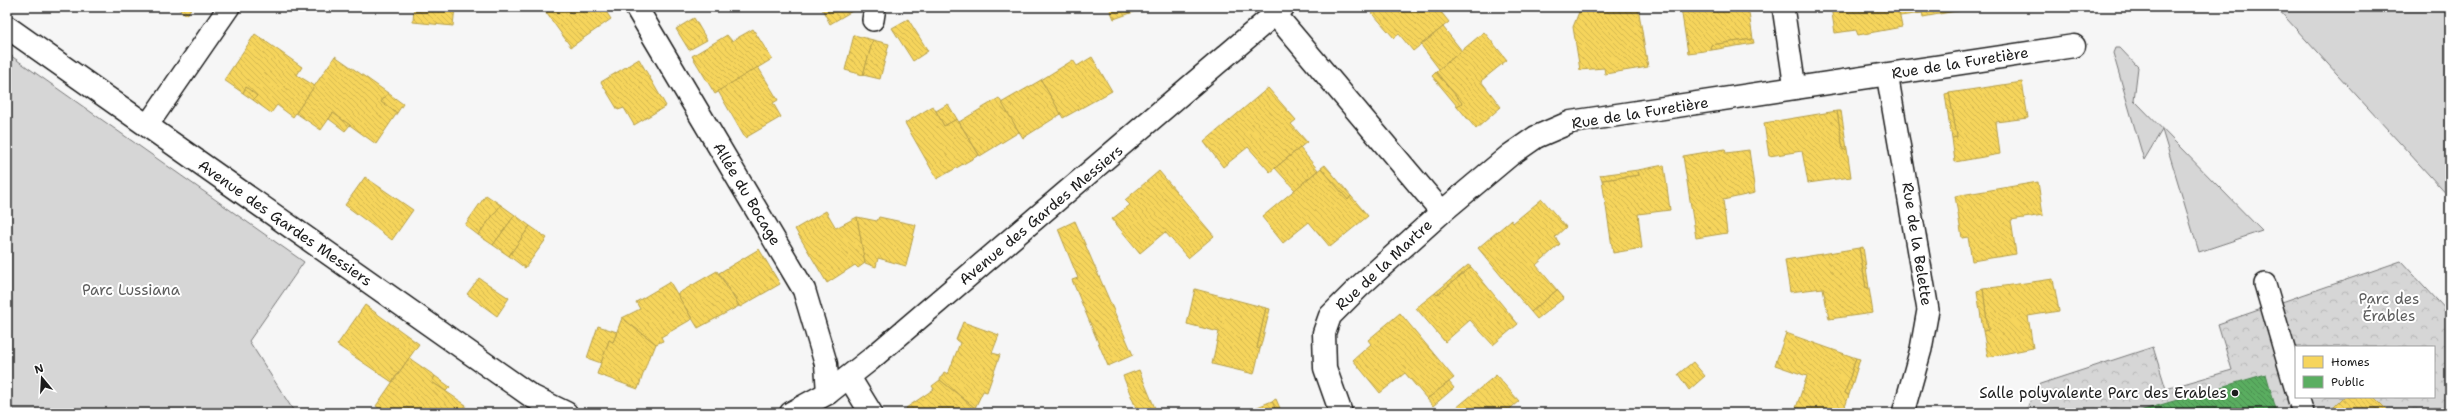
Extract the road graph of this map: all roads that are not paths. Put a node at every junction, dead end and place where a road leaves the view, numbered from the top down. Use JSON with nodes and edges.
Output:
{"nodes":[{"id":1,"x":229,"y":7,"type":"edge"},
{"id":2,"x":636,"y":7,"type":"edge"},
{"id":3,"x":1783,"y":7,"type":"edge"},
{"id":4,"x":1276,"y":9,"type":"edge"},
{"id":5,"x":7,"y":27,"type":"edge"},
{"id":6,"x":2074,"y":46,"type":"dead end"},
{"id":7,"x":1887,"y":74,"type":"junction"},
{"id":8,"x":1796,"y":88,"type":"junction"},
{"id":9,"x":147,"y":126,"type":"junction"},
{"id":10,"x":1442,"y":212,"type":"junction"},
{"id":11,"x":2265,"y":284,"type":"dead end"},
{"id":12,"x":849,"y":377,"type":"junction"},
{"id":13,"x":2295,"y":387,"type":"edge"},
{"id":14,"x":828,"y":392,"type":"junction"},
{"id":15,"x":2298,"y":398,"type":"edge"},
{"id":16,"x":566,"y":413,"type":"edge"},
{"id":17,"x":791,"y":413,"type":"edge"},
{"id":18,"x":871,"y":413,"type":"edge"},
{"id":19,"x":1341,"y":413,"type":"edge"},
{"id":20,"x":1903,"y":413,"type":"edge"},
{"id":21,"x":2303,"y":413,"type":"edge"}],
"edges":[{"from":1,"to":9,"type":"lane"},
{"from":2,"to":14,"type":"street","name":"Allée du Bocage"},
{"from":3,"to":8,"type":"lane"},
{"from":4,"to":10,"type":"street"},
{"from":4,"to":12,"type":"street","name":"Avenue des Gardes Messiers"},
{"from":5,"to":9,"type":"street","name":"Avenue des Gardes Messiers"},
{"from":6,"to":7,"type":"street","name":"Rue de la Furetière"},
{"from":7,"to":8,"type":"street","name":"Rue de la Furetière"},
{"from":7,"to":20,"type":"lane","name":"Rue de la Belette"},
{"from":8,"to":10,"type":"street","name":"Rue de la Furetière"},
{"from":9,"to":16,"type":"street","name":"Avenue des Gardes Messiers"},
{"from":10,"to":19,"type":"street","name":"Rue de la Martre"},
{"from":11,"to":13,"type":"lane"},
{"from":12,"to":14,"type":"street","name":"Avenue des Gardes Messiers"},
{"from":12,"to":18,"type":"street"},
{"from":14,"to":17,"type":"street","name":"Avenue des Gardes Messiers"},
{"from":15,"to":21,"type":"lane"}]}
